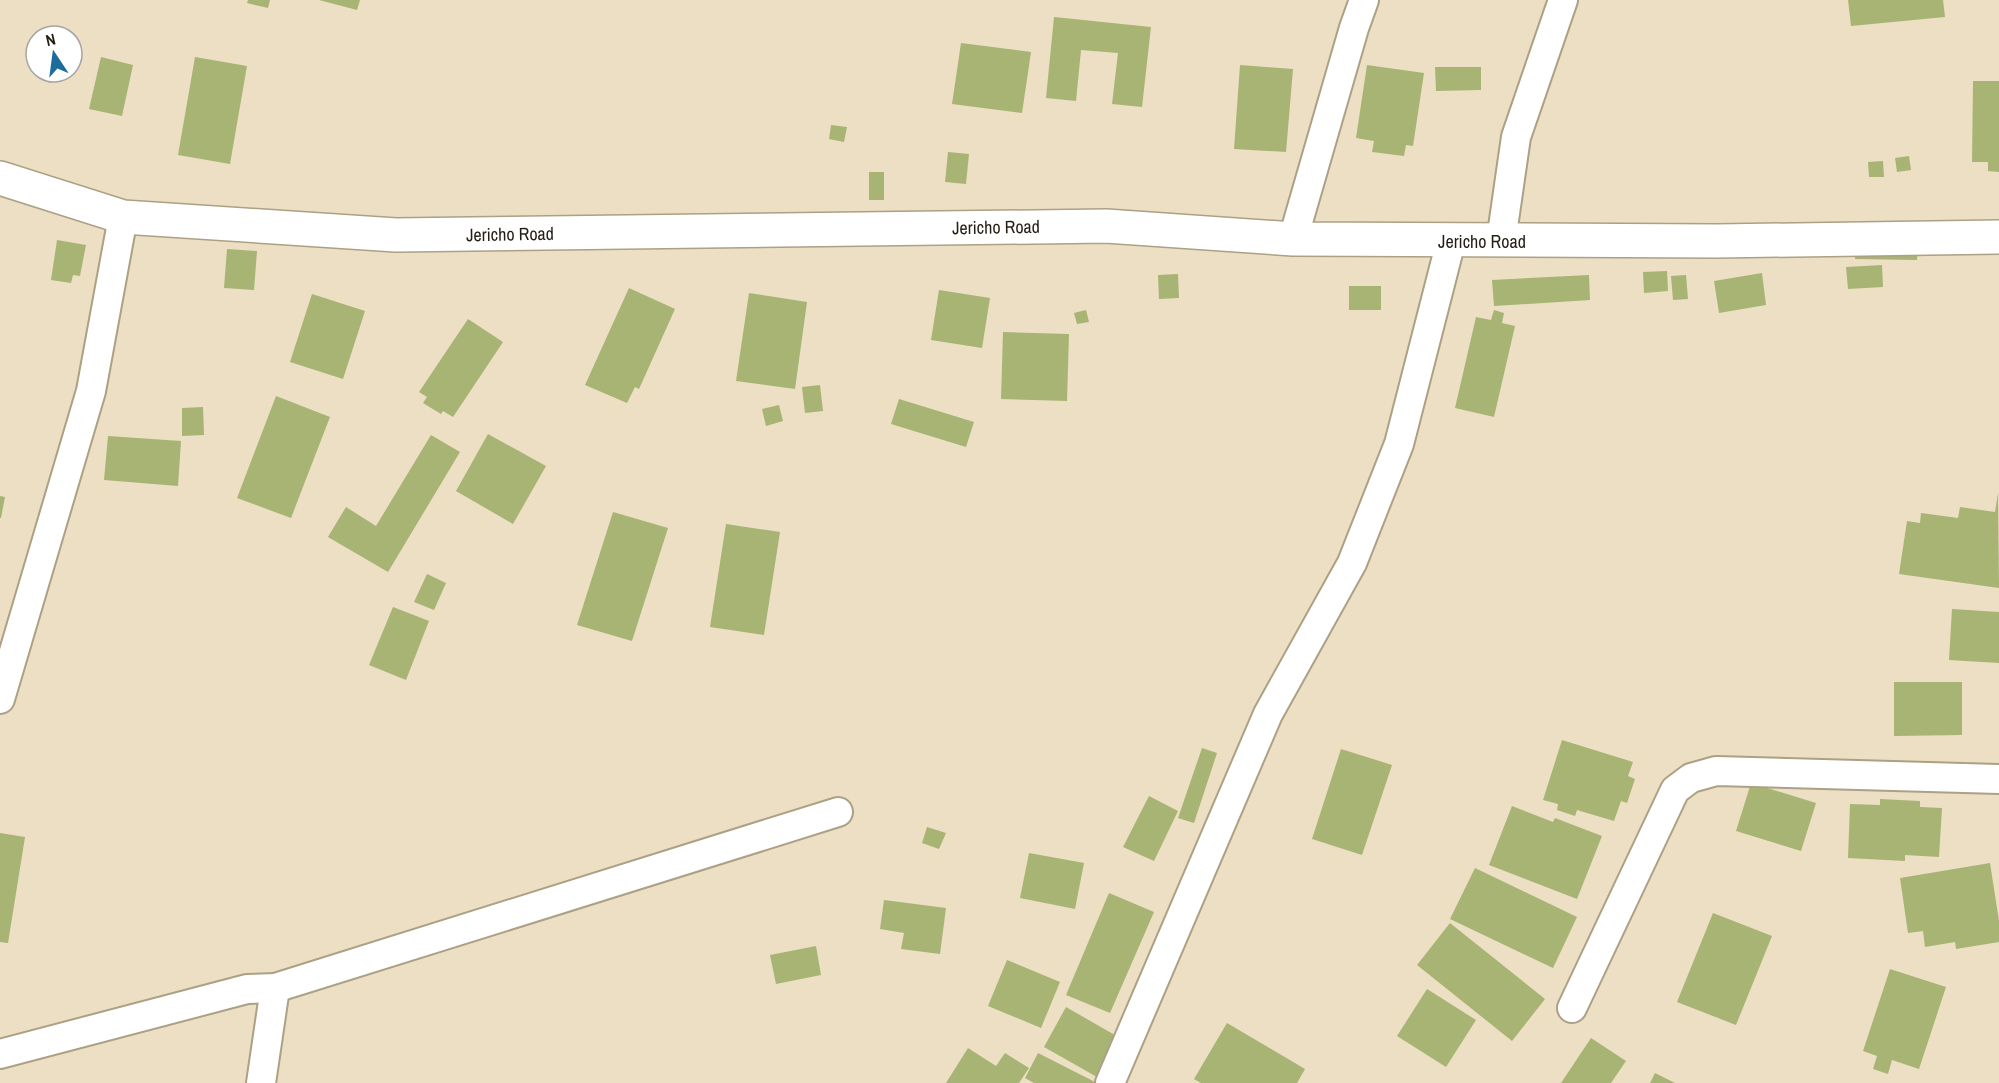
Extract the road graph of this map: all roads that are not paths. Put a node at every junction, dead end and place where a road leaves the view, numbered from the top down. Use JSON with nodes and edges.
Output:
{"nodes":[{"id":1,"x":1364,"y":0,"type":"edge"},
{"id":2,"x":1563,"y":0,"type":"edge"},
{"id":3,"x":0,"y":178,"type":"edge"},
{"id":4,"x":123,"y":217,"type":"junction"},
{"id":5,"x":1999,"y":237,"type":"edge"},
{"id":6,"x":1293,"y":239,"type":"junction"},
{"id":7,"x":1451,"y":241,"type":"junction"},
{"id":8,"x":1501,"y":241,"type":"junction"},
{"id":9,"x":0,"y":699,"type":"edge"},
{"id":10,"x":1999,"y":779,"type":"edge"},
{"id":11,"x":838,"y":812,"type":"dead end"},
{"id":12,"x":275,"y":988,"type":"junction"},
{"id":13,"x":1572,"y":1008,"type":"dead end"},
{"id":14,"x":0,"y":1054,"type":"edge"},
{"id":15,"x":261,"y":1083,"type":"edge"},
{"id":16,"x":1110,"y":1083,"type":"edge"}],
"edges":[{"from":1,"to":6,"type":"street"},
{"from":2,"to":8,"type":"street"},
{"from":3,"to":4,"type":"street","name":"Jericho Road"},
{"from":4,"to":6,"type":"street","name":"Jericho Road"},
{"from":4,"to":9,"type":"street"},
{"from":5,"to":8,"type":"street","name":"Jericho Road"},
{"from":6,"to":7,"type":"street","name":"Jericho Road"},
{"from":7,"to":8,"type":"street","name":"Jericho Road"},
{"from":7,"to":16,"type":"street"},
{"from":10,"to":13,"type":"street"},
{"from":11,"to":12,"type":"street"},
{"from":12,"to":14,"type":"street"},
{"from":12,"to":15,"type":"street"}]}
